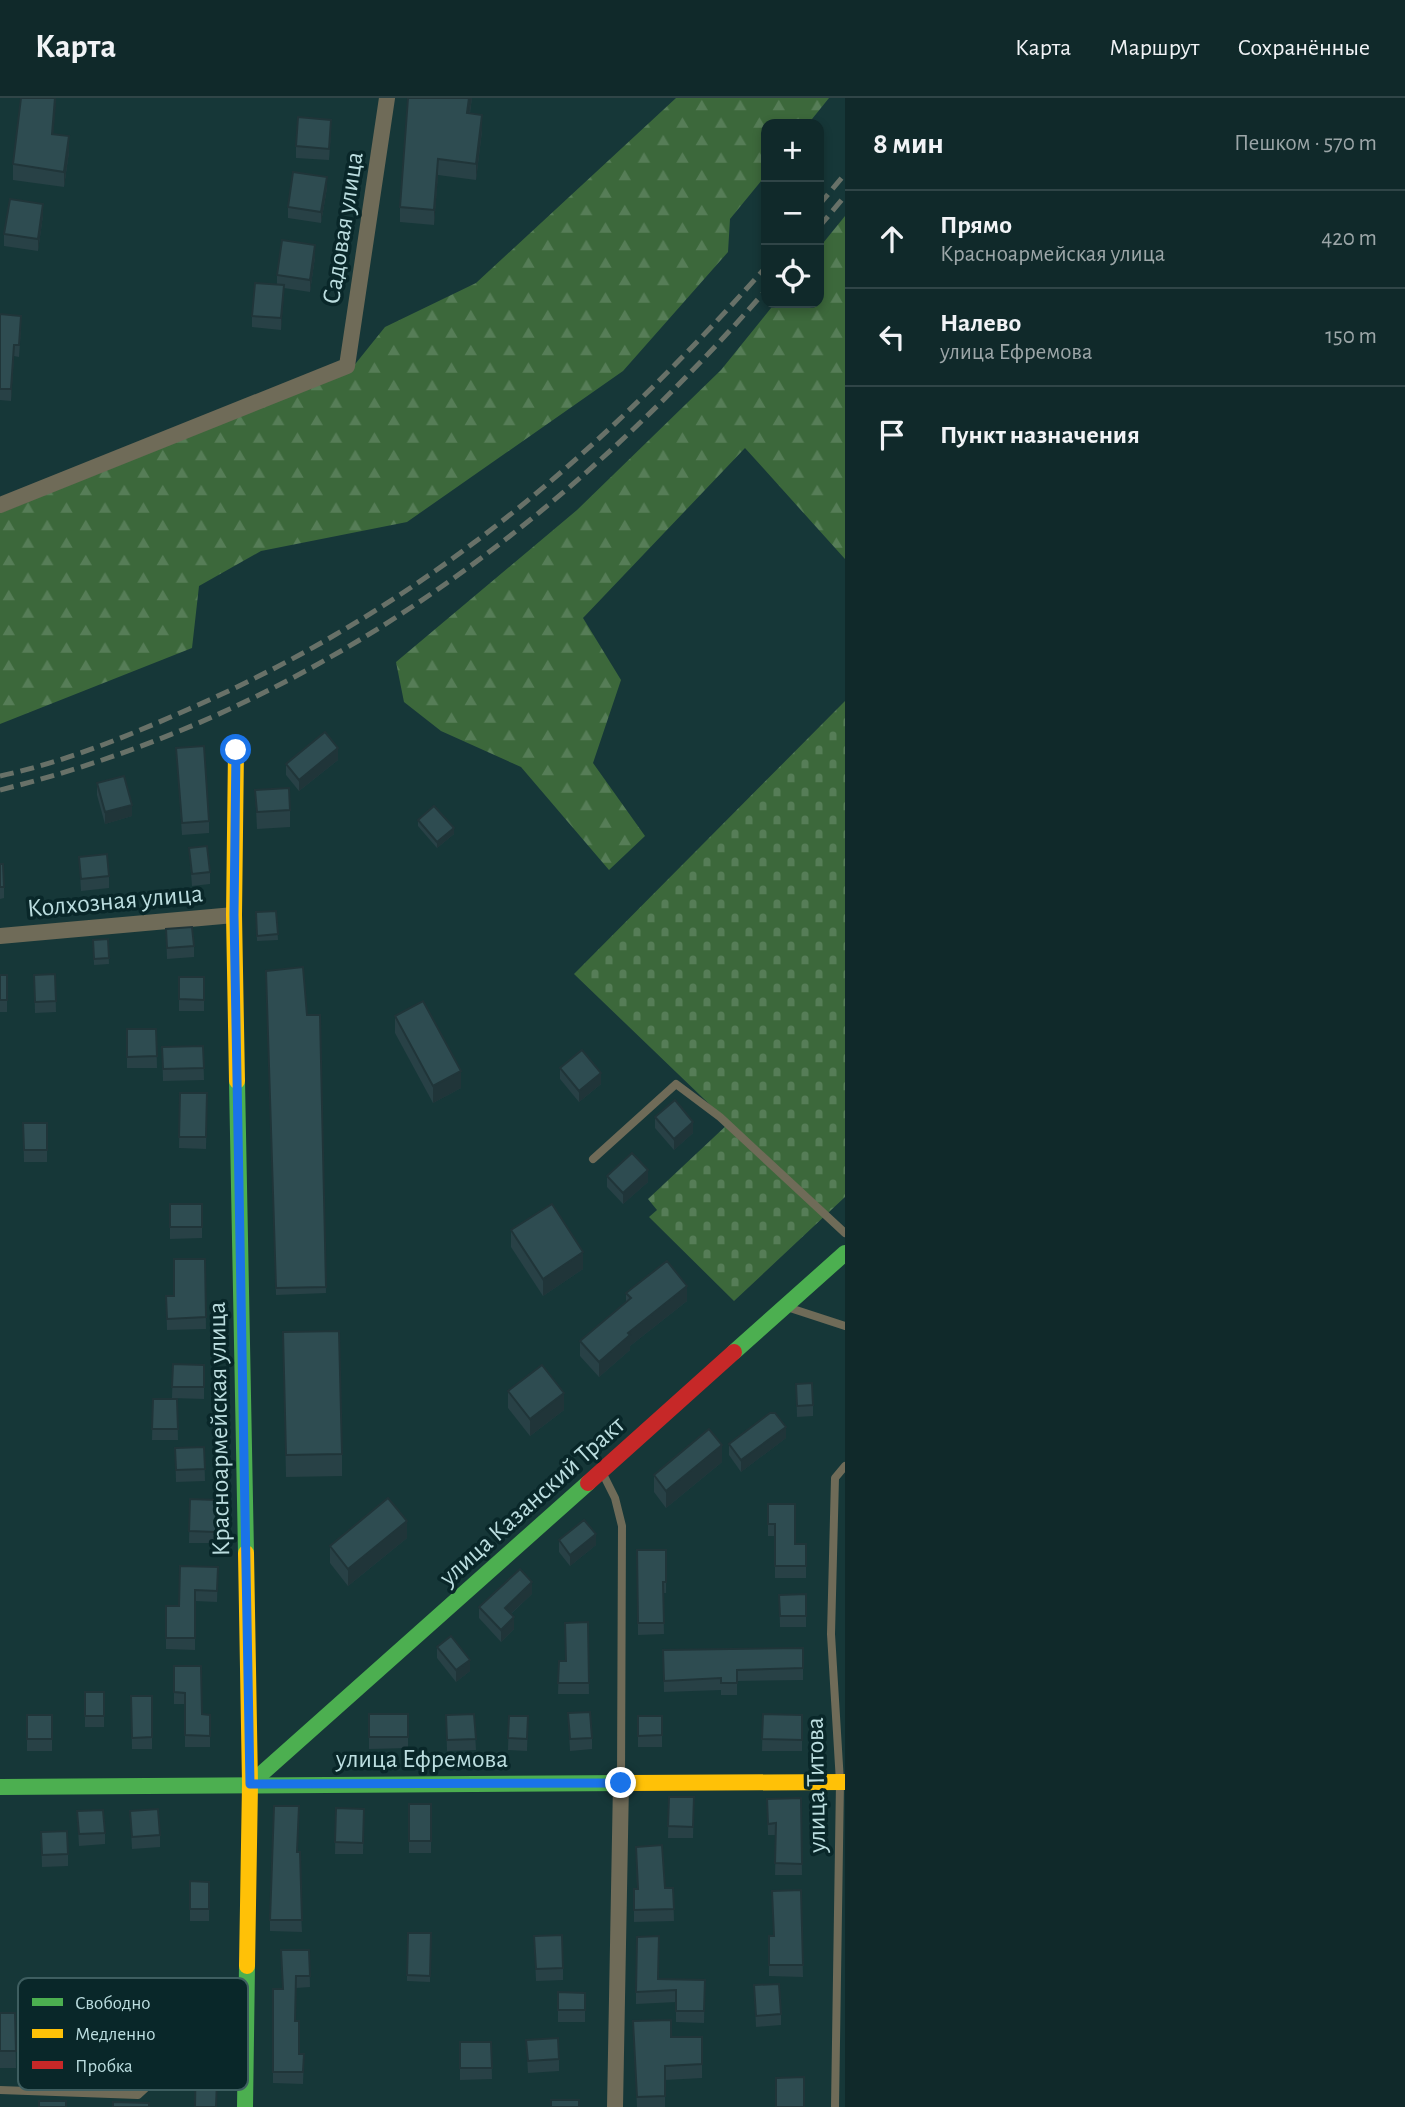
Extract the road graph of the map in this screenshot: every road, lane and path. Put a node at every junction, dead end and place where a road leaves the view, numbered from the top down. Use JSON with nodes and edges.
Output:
{"nodes":[{"id":1,"x":387,"y":98,"type":"edge"},
{"id":2,"x":0,"y":505,"type":"edge"},
{"id":3,"x":236,"y":750,"type":"dead end"},
{"id":4,"x":234,"y":915,"type":"junction"},
{"id":5,"x":0,"y":936,"type":"edge"},
{"id":6,"x":593,"y":1159,"type":"dead end"},
{"id":7,"x":845,"y":1233,"type":"edge"},
{"id":8,"x":845,"y":1253,"type":"edge"},
{"id":9,"x":787,"y":1307,"type":"junction"},
{"id":10,"x":845,"y":1326,"type":"edge"},
{"id":11,"x":845,"y":1466,"type":"edge"},
{"id":12,"x":602,"y":1472,"type":"junction"},
{"id":13,"x":842,"y":1782,"type":"edge"},
{"id":14,"x":621,"y":1783,"type":"junction"},
{"id":15,"x":250,"y":1784,"type":"junction"},
{"id":16,"x":0,"y":1787,"type":"edge"},
{"id":17,"x":247,"y":1978,"type":"edge"},
{"id":18,"x":0,"y":2090,"type":"edge"},
{"id":19,"x":143,"y":2090,"type":"edge"},
{"id":20,"x":615,"y":2107,"type":"edge"},
{"id":21,"x":835,"y":2107,"type":"edge"}],
"edges":[{"from":1,"to":2,"type":"street","name":"Садовая улица"},
{"from":3,"to":4,"type":"street","name":"Красноармейская улица"},
{"from":4,"to":5,"type":"street","name":"Колхозная улица"},
{"from":4,"to":15,"type":"street","name":"Красноармейская улица"},
{"from":6,"to":7,"type":"lane"},
{"from":8,"to":9,"type":"street","name":"улица Казанский Тракт"},
{"from":9,"to":10,"type":"lane"},
{"from":9,"to":12,"type":"street","name":"улица Казанский Тракт"},
{"from":11,"to":13,"type":"lane","name":"улица Титова"},
{"from":12,"to":14,"type":"lane"},
{"from":12,"to":15,"type":"street","name":"улица Казанский Тракт"},
{"from":13,"to":14,"type":"street","name":"улица Ефремова"},
{"from":13,"to":21,"type":"lane","name":"улица Титова"},
{"from":14,"to":15,"type":"street","name":"улица Ефремова"},
{"from":14,"to":20,"type":"street"},
{"from":15,"to":16,"type":"street","name":"улица Ефремова"},
{"from":15,"to":17,"type":"street","name":"Красноармейская улица"},
{"from":18,"to":19,"type":"lane"}]}
